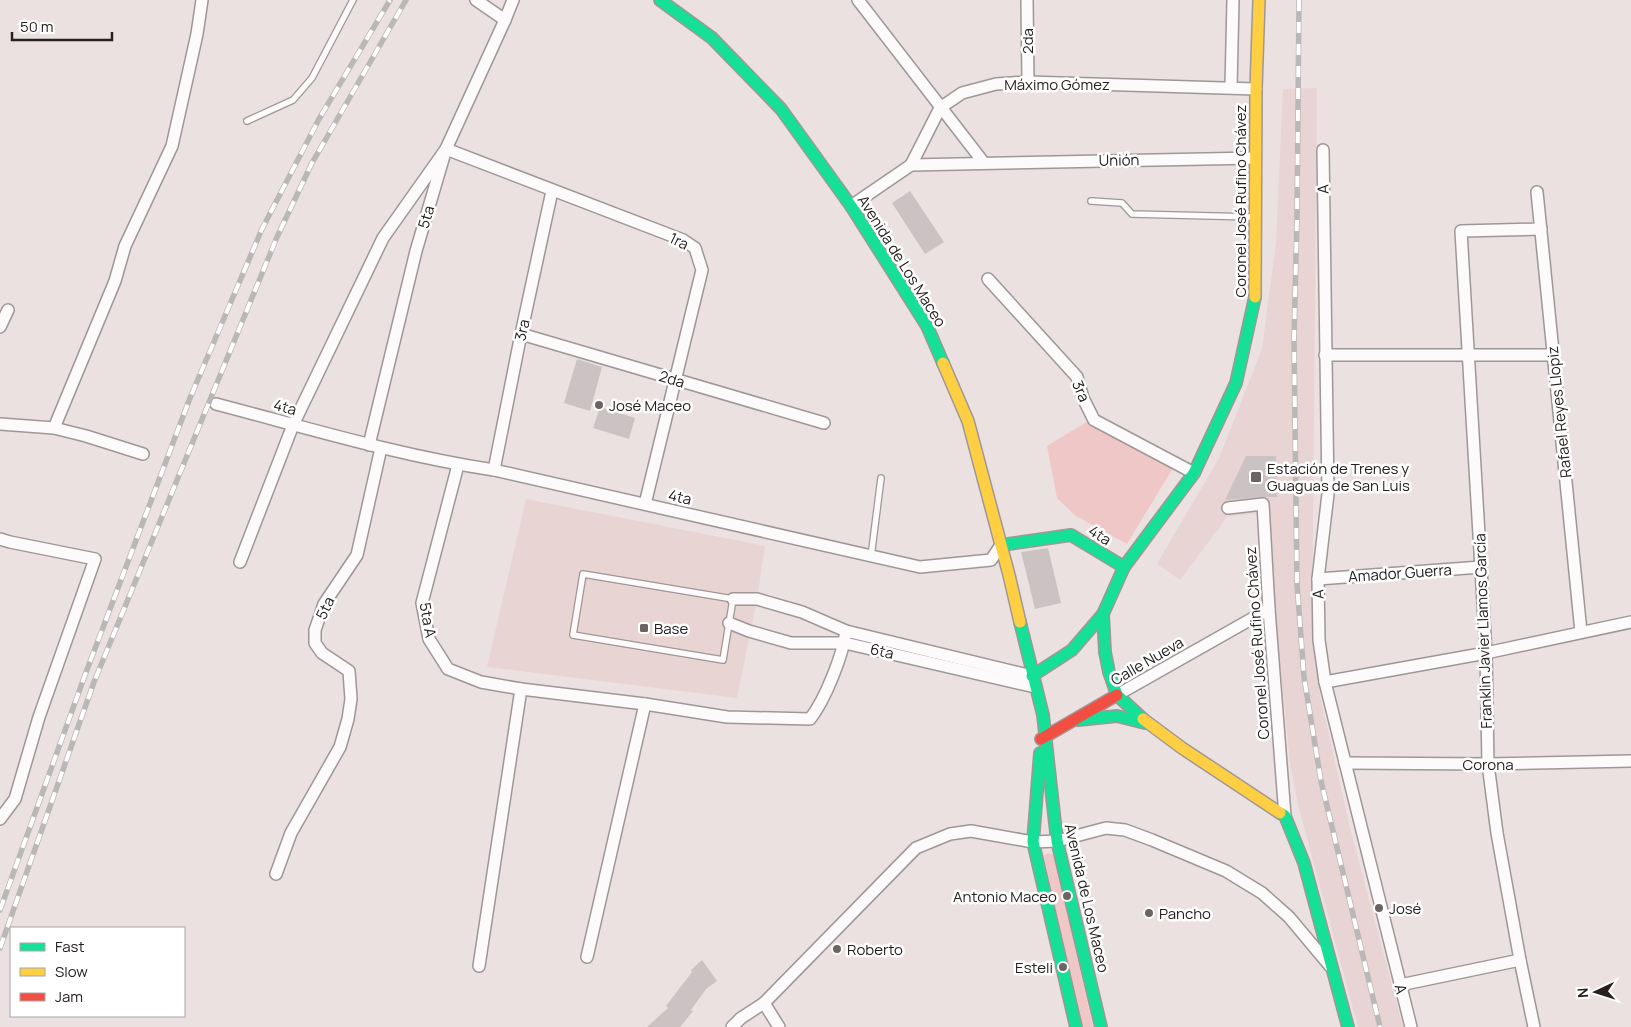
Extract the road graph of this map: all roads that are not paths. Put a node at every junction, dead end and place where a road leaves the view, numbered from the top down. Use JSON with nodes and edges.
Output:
{"nodes":[{"id":1,"x":202,"y":0,"type":"edge"},
{"id":2,"x":354,"y":0,"type":"edge"},
{"id":3,"x":476,"y":0,"type":"edge"},
{"id":4,"x":513,"y":0,"type":"edge"},
{"id":5,"x":660,"y":0,"type":"edge"},
{"id":6,"x":858,"y":0,"type":"edge"},
{"id":7,"x":1027,"y":0,"type":"edge"},
{"id":8,"x":1233,"y":0,"type":"edge"},
{"id":9,"x":1258,"y":0,"type":"edge"},
{"id":10,"x":506,"y":20,"type":"junction"},
{"id":11,"x":1028,"y":82,"type":"junction"},
{"id":12,"x":1231,"y":87,"type":"junction"},
{"id":13,"x":1256,"y":88,"type":"junction"},
{"id":14,"x":940,"y":108,"type":"junction"},
{"id":15,"x":247,"y":121,"type":"dead end"},
{"id":16,"x":446,"y":149,"type":"junction"},
{"id":17,"x":1323,"y":150,"type":"dead end"},
{"id":18,"x":1255,"y":158,"type":"junction"},
{"id":19,"x":984,"y":162,"type":"junction"},
{"id":20,"x":911,"y":164,"type":"junction"},
{"id":21,"x":552,"y":191,"type":"junction"},
{"id":22,"x":1537,"y":192,"type":"dead end"},
{"id":23,"x":1091,"y":201,"type":"dead end"},
{"id":24,"x":851,"y":206,"type":"junction"},
{"id":25,"x":1255,"y":217,"type":"junction"},
{"id":26,"x":1540,"y":229,"type":"junction"},
{"id":27,"x":988,"y":279,"type":"dead end"},
{"id":28,"x":8,"y":310,"type":"dead end"},
{"id":29,"x":0,"y":326,"type":"edge"},
{"id":30,"x":521,"y":334,"type":"junction"},
{"id":31,"x":1325,"y":355,"type":"junction"},
{"id":32,"x":1553,"y":355,"type":"junction"},
{"id":33,"x":1468,"y":356,"type":"junction"},
{"id":34,"x":675,"y":380,"type":"junction"},
{"id":35,"x":216,"y":404,"type":"dead end"},
{"id":36,"x":0,"y":424,"type":"edge"},
{"id":37,"x":293,"y":424,"type":"junction"},
{"id":38,"x":824,"y":424,"type":"dead end"},
{"id":39,"x":54,"y":428,"type":"junction"},
{"id":40,"x":369,"y":445,"type":"junction"},
{"id":41,"x":381,"y":448,"type":"junction"},
{"id":42,"x":143,"y":454,"type":"dead end"},
{"id":43,"x":458,"y":464,"type":"junction"},
{"id":44,"x":494,"y":470,"type":"junction"},
{"id":45,"x":1194,"y":474,"type":"junction"},
{"id":46,"x":881,"y":478,"type":"dead end"},
{"id":47,"x":645,"y":504,"type":"junction"},
{"id":48,"x":1228,"y":508,"type":"dead end"},
{"id":49,"x":0,"y":539,"type":"edge"},
{"id":50,"x":1000,"y":545,"type":"junction"},
{"id":51,"x":871,"y":557,"type":"junction"},
{"id":52,"x":240,"y":562,"type":"dead end"},
{"id":53,"x":1124,"y":567,"type":"junction"},
{"id":54,"x":1481,"y":567,"type":"junction"},
{"id":55,"x":1318,"y":579,"type":"junction"},
{"id":56,"x":733,"y":599,"type":"junction"},
{"id":57,"x":1269,"y":609,"type":"junction"},
{"id":58,"x":1103,"y":614,"type":"junction"},
{"id":59,"x":1631,"y":622,"type":"edge"},
{"id":60,"x":729,"y":623,"type":"junction"},
{"id":61,"x":846,"y":631,"type":"junction"},
{"id":62,"x":1581,"y":632,"type":"junction"},
{"id":63,"x":845,"y":643,"type":"junction"},
{"id":64,"x":1486,"y":653,"type":"junction"},
{"id":65,"x":1033,"y":681,"type":"junction"},
{"id":66,"x":1325,"y":682,"type":"junction"},
{"id":67,"x":521,"y":689,"type":"junction"},
{"id":68,"x":1117,"y":695,"type":"junction"},
{"id":69,"x":645,"y":704,"type":"junction"},
{"id":70,"x":1071,"y":721,"type":"junction"},
{"id":71,"x":1151,"y":726,"type":"junction"},
{"id":72,"x":1044,"y":737,"type":"junction"},
{"id":73,"x":1631,"y":761,"type":"edge"},
{"id":74,"x":1345,"y":764,"type":"junction"},
{"id":75,"x":1488,"y":764,"type":"junction"},
{"id":76,"x":1285,"y":816,"type":"junction"},
{"id":77,"x":0,"y":819,"type":"edge"},
{"id":78,"x":1057,"y":841,"type":"junction"},
{"id":79,"x":1033,"y":842,"type":"junction"},
{"id":80,"x":276,"y":874,"type":"dead end"},
{"id":81,"x":587,"y":957,"type":"dead end"},
{"id":82,"x":1520,"y":960,"type":"junction"},
{"id":83,"x":479,"y":966,"type":"dead end"},
{"id":84,"x":1333,"y":969,"type":"junction"},
{"id":85,"x":1400,"y":985,"type":"junction"},
{"id":86,"x":764,"y":1003,"type":"junction"},
{"id":87,"x":732,"y":1027,"type":"edge"},
{"id":88,"x":779,"y":1027,"type":"edge"},
{"id":89,"x":1076,"y":1027,"type":"edge"},
{"id":90,"x":1101,"y":1027,"type":"edge"},
{"id":91,"x":1348,"y":1027,"type":"edge"},
{"id":92,"x":1411,"y":1027,"type":"edge"},
{"id":93,"x":1534,"y":1027,"type":"edge"}],
"edges":[{"from":1,"to":39,"type":"street"},
{"from":2,"to":15,"type":"lane"},
{"from":3,"to":10,"type":"street"},
{"from":4,"to":10,"type":"street","name":"5ta"},
{"from":5,"to":24,"type":"street","name":"Avenida de Los Maceo"},
{"from":6,"to":14,"type":"street"},
{"from":7,"to":11,"type":"street","name":"2da"},
{"from":8,"to":12,"type":"street"},
{"from":9,"to":13,"type":"street","name":"Coronel José Rufino Chávez"},
{"from":10,"to":16,"type":"street","name":"5ta"},
{"from":11,"to":12,"type":"street","name":"Máximo Gómez"},
{"from":11,"to":14,"type":"street","name":"Máximo Gómez"},
{"from":12,"to":13,"type":"street","name":"Máximo Gómez"},
{"from":13,"to":18,"type":"street","name":"Coronel José Rufino Chávez"},
{"from":14,"to":19,"type":"street"},
{"from":14,"to":20,"type":"street","name":"Máximo Gómez"},
{"from":16,"to":21,"type":"street","name":"1ra"},
{"from":16,"to":37,"type":"street"},
{"from":16,"to":40,"type":"street","name":"5ta"},
{"from":17,"to":31,"type":"street","name":"A"},
{"from":18,"to":19,"type":"street","name":"Unión"},
{"from":18,"to":25,"type":"street","name":"Coronel José Rufino Chávez"},
{"from":19,"to":20,"type":"street","name":"Unión"},
{"from":20,"to":24,"type":"street","name":"Máximo Gómez"},
{"from":21,"to":30,"type":"street","name":"3ra"},
{"from":21,"to":34,"type":"street","name":"1ra"},
{"from":22,"to":26,"type":"street","name":"Rafael Reyes Llopiz"},
{"from":23,"to":25,"type":"lane"},
{"from":24,"to":50,"type":"street","name":"Avenida de Los Maceo"},
{"from":25,"to":45,"type":"street","name":"Coronel José Rufino Chávez"},
{"from":26,"to":32,"type":"street","name":"Rafael Reyes Llopiz"},
{"from":26,"to":33,"type":"street","name":"Franklin Javier Llamos García"},
{"from":27,"to":45,"type":"street","name":"3ra"},
{"from":28,"to":29,"type":"street"},
{"from":30,"to":34,"type":"street","name":"2da"},
{"from":30,"to":44,"type":"street","name":"3ra"},
{"from":31,"to":33,"type":"street"},
{"from":31,"to":55,"type":"street","name":"A"},
{"from":32,"to":33,"type":"street"},
{"from":32,"to":62,"type":"street","name":"Rafael Reyes Llopiz"},
{"from":33,"to":54,"type":"street","name":"Franklin Javier Llamos García"},
{"from":34,"to":38,"type":"street","name":"2da"},
{"from":34,"to":47,"type":"street","name":"1ra"},
{"from":35,"to":37,"type":"street","name":"4ta"},
{"from":36,"to":39,"type":"street"},
{"from":37,"to":40,"type":"street","name":"4ta"},
{"from":37,"to":52,"type":"street"},
{"from":39,"to":42,"type":"street"},
{"from":40,"to":41,"type":"street","name":"4ta"},
{"from":41,"to":43,"type":"street","name":"4ta"},
{"from":41,"to":80,"type":"street","name":"5ta"},
{"from":43,"to":44,"type":"street","name":"4ta"},
{"from":43,"to":67,"type":"street","name":"5ta A"},
{"from":44,"to":47,"type":"street","name":"4ta"},
{"from":45,"to":53,"type":"street","name":"Coronel José Rufino Chávez"},
{"from":46,"to":51,"type":"lane"},
{"from":47,"to":51,"type":"street","name":"4ta"},
{"from":48,"to":57,"type":"street","name":"Coronel José Rufino Chávez"},
{"from":49,"to":77,"type":"street"},
{"from":50,"to":51,"type":"street","name":"4ta"},
{"from":50,"to":53,"type":"street","name":"4ta"},
{"from":50,"to":65,"type":"street","name":"Avenida de Los Maceo"},
{"from":53,"to":58,"type":"street","name":"Coronel José Rufino Chávez"},
{"from":54,"to":55,"type":"street","name":"Amador Guerra"},
{"from":54,"to":64,"type":"street","name":"Franklin Javier Llamos García"},
{"from":55,"to":66,"type":"street","name":"A"},
{"from":56,"to":60,"type":"lane"},
{"from":56,"to":60,"type":"lane"},
{"from":56,"to":61,"type":"street","name":"6ta"},
{"from":57,"to":68,"type":"street","name":"Calle Nueva"},
{"from":57,"to":76,"type":"street","name":"Coronel José Rufino Chávez"},
{"from":58,"to":65,"type":"street"},
{"from":58,"to":68,"type":"street","name":"Coronel José Rufino Chávez"},
{"from":59,"to":62,"type":"street"},
{"from":60,"to":63,"type":"street","name":"6ta"},
{"from":61,"to":63,"type":"street"},
{"from":61,"to":65,"type":"street","name":"6ta"},
{"from":62,"to":64,"type":"street"},
{"from":63,"to":65,"type":"street","name":"6ta"},
{"from":63,"to":69,"type":"street","name":"5ta A"},
{"from":64,"to":66,"type":"street"},
{"from":64,"to":75,"type":"street","name":"Franklin Javier Llamos García"},
{"from":65,"to":72,"type":"street","name":"Avenida de Los Maceo"},
{"from":66,"to":74,"type":"street","name":"A"},
{"from":67,"to":69,"type":"street","name":"5ta A"},
{"from":67,"to":83,"type":"street"},
{"from":68,"to":70,"type":"street","name":"Calle Nueva"},
{"from":68,"to":71,"type":"street","name":"Coronel José Rufino Chávez"},
{"from":69,"to":81,"type":"street"},
{"from":70,"to":71,"type":"street"},
{"from":70,"to":72,"type":"street","name":"Calle Nueva"},
{"from":71,"to":76,"type":"street","name":"Coronel José Rufino Chávez"},
{"from":72,"to":78,"type":"street","name":"Avenida de Los Maceo"},
{"from":72,"to":79,"type":"street","name":"Avenida de Los Maceo"},
{"from":73,"to":75,"type":"street","name":"Corona"},
{"from":74,"to":75,"type":"street","name":"Corona"},
{"from":74,"to":85,"type":"street","name":"A"},
{"from":75,"to":82,"type":"street","name":"Franklin Javier Llamos García"},
{"from":76,"to":84,"type":"street","name":"Coronel José Rufino Chávez"},
{"from":78,"to":79,"type":"street"},
{"from":78,"to":84,"type":"street"},
{"from":78,"to":90,"type":"street","name":"Avenida de Los Maceo"},
{"from":79,"to":86,"type":"street"},
{"from":79,"to":89,"type":"street","name":"Avenida de Los Maceo"},
{"from":82,"to":85,"type":"street"},
{"from":82,"to":93,"type":"street","name":"Franklin Javier Llamos García"},
{"from":84,"to":91,"type":"street","name":"Coronel José Rufino Chávez"},
{"from":85,"to":92,"type":"street","name":"A"},
{"from":86,"to":87,"type":"street"},
{"from":86,"to":88,"type":"street"}]}
